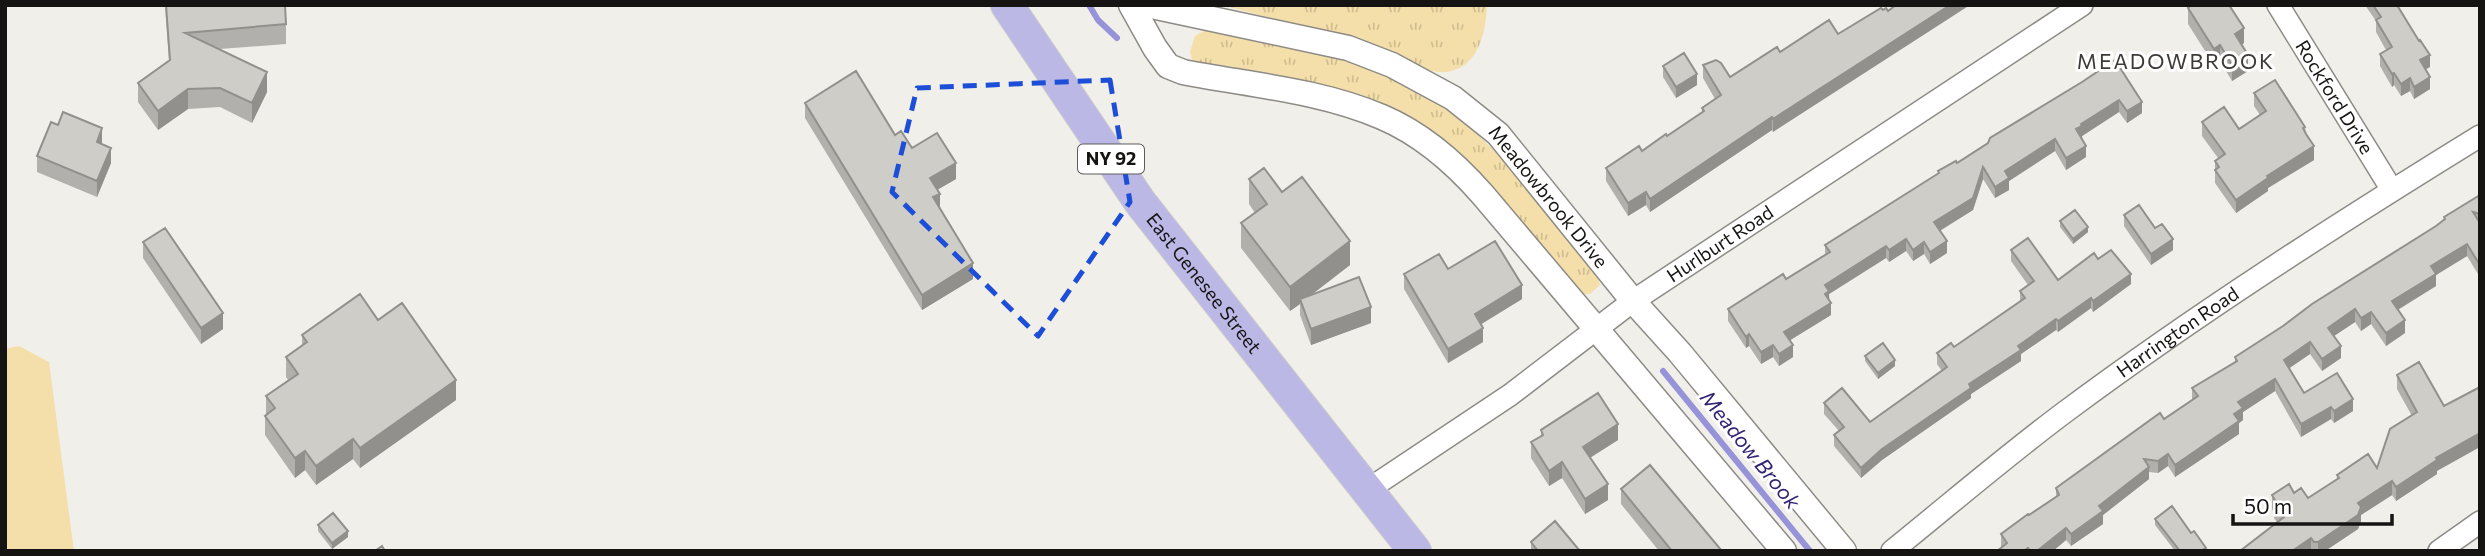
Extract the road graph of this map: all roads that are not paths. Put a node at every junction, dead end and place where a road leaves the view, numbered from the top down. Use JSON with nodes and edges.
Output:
{"nodes":[{"id":1,"x":1007,"y":5,"type":"edge"},
{"id":2,"x":1131,"y":5,"type":"edge"},
{"id":3,"x":1147,"y":5,"type":"edge"},
{"id":4,"x":2082,"y":5,"type":"edge"},
{"id":5,"x":2278,"y":5,"type":"edge"},
{"id":6,"x":2480,"y":136,"type":"edge"},
{"id":7,"x":2392,"y":190,"type":"junction"},
{"id":8,"x":1633,"y":301,"type":"junction"},
{"id":9,"x":1597,"y":330,"type":"junction"},
{"id":10,"x":1366,"y":491,"type":"junction"},
{"id":11,"x":2480,"y":522,"type":"edge"},
{"id":12,"x":1415,"y":551,"type":"edge"},
{"id":13,"x":1784,"y":551,"type":"edge"},
{"id":14,"x":1844,"y":551,"type":"edge"},
{"id":15,"x":1892,"y":551,"type":"edge"},
{"id":16,"x":2439,"y":551,"type":"edge"}],
"edges":[{"from":1,"to":10,"type":"main road","name":"East Genesee Street","number":"NY 92"},
{"from":2,"to":9,"type":"street"},
{"from":3,"to":8,"type":"street","name":"Meadowbrook Drive"},
{"from":4,"to":8,"type":"street","name":"Hurlburt Road"},
{"from":5,"to":7,"type":"street","name":"Rockford Drive"},
{"from":6,"to":7,"type":"street","name":"Harrington Road"},
{"from":7,"to":15,"type":"street","name":"Harrington Road"},
{"from":8,"to":9,"type":"street","name":"Hurlburt Road"},
{"from":8,"to":14,"type":"street","name":"Meadowbrook Drive"},
{"from":9,"to":10,"type":"street","name":"Hurlburt Road"},
{"from":9,"to":13,"type":"street"},
{"from":10,"to":12,"type":"main road","name":"East Genesee Street","number":"NY 92"},
{"from":11,"to":16,"type":"street"}]}
